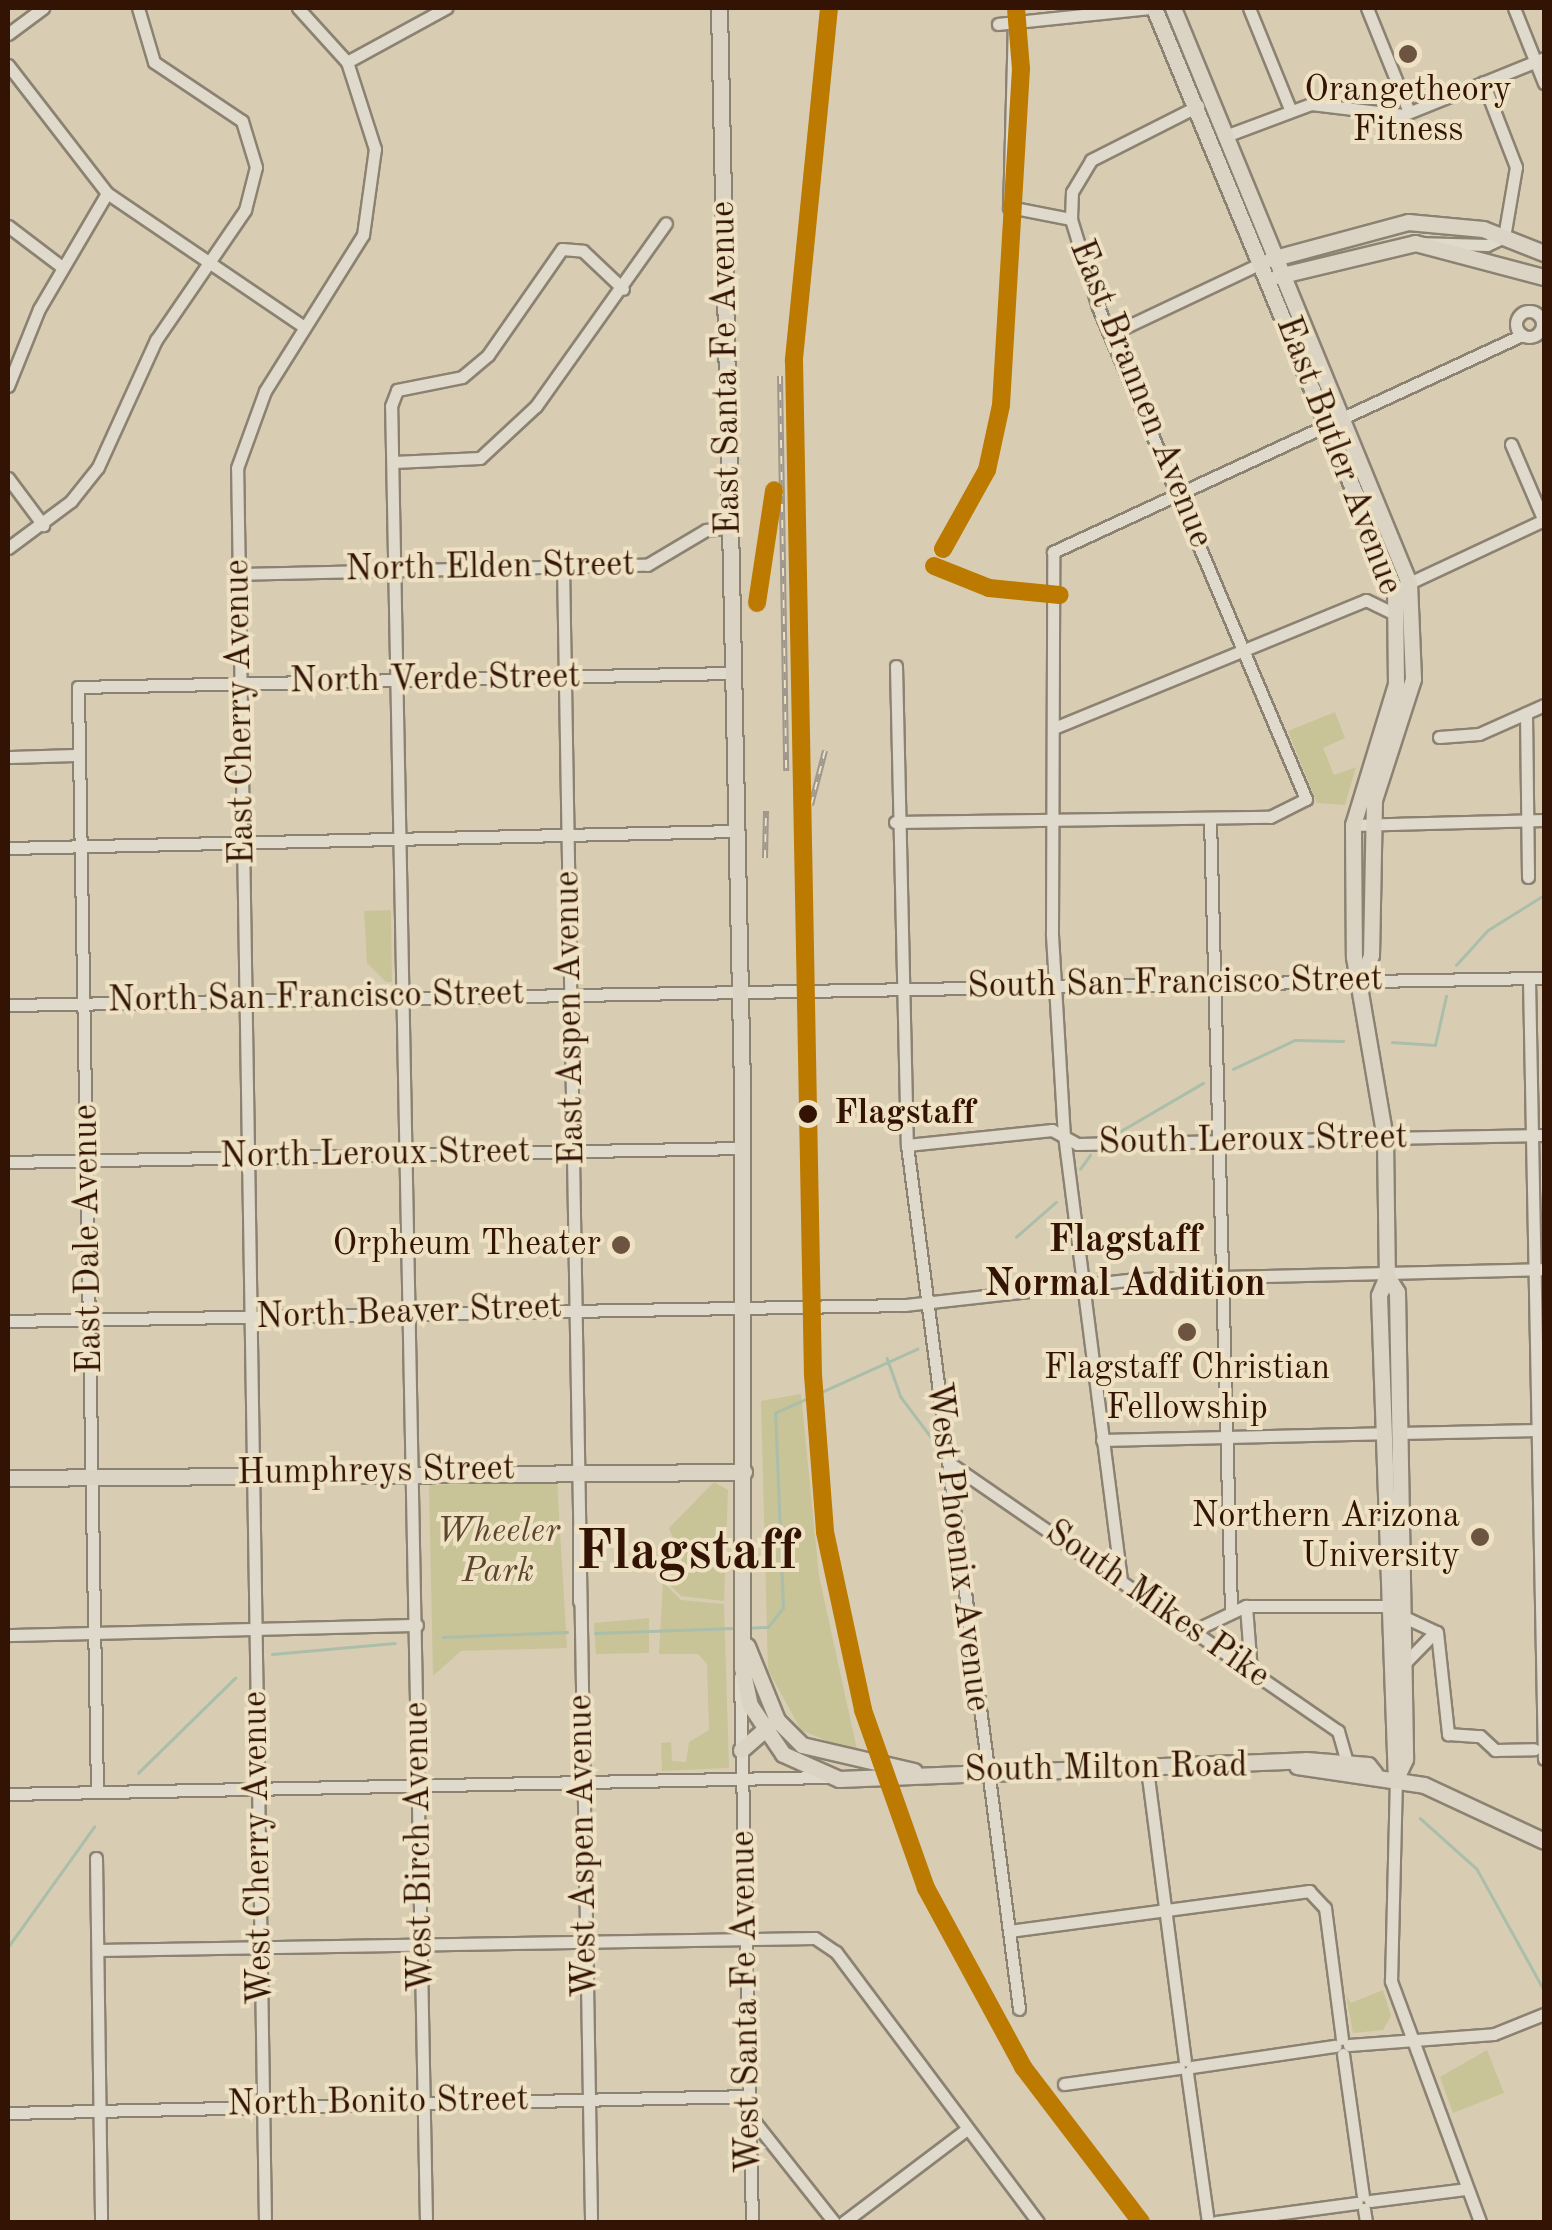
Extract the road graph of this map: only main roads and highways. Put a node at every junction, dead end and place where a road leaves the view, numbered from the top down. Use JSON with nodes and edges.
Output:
{"nodes":[{"id":1,"x":719,"y":8,"type":"edge"},
{"id":2,"x":1152,"y":8,"type":"edge"},
{"id":3,"x":1173,"y":8,"type":"edge"},
{"id":4,"x":1544,"y":252,"type":"edge"},
{"id":5,"x":1280,"y":257,"type":"junction"},
{"id":6,"x":1268,"y":271,"type":"junction"},
{"id":7,"x":1544,"y":277,"type":"edge"},
{"id":8,"x":1402,"y":586,"type":"junction"},
{"id":9,"x":1362,"y":982,"type":"junction"},
{"id":10,"x":742,"y":1148,"type":"joint"},
{"id":11,"x":1387,"y":1276,"type":"junction"},
{"id":12,"x":1391,"y":1433,"type":"junction"},
{"id":13,"x":744,"y":1472,"type":"junction"},
{"id":14,"x":8,"y":1478,"type":"edge"},
{"id":15,"x":1395,"y":1611,"type":"junction"},
{"id":16,"x":746,"y":1646,"type":"junction"},
{"id":17,"x":777,"y":1720,"type":"junction"},
{"id":18,"x":762,"y":1731,"type":"junction"},
{"id":19,"x":741,"y":1750,"type":"road end"},
{"id":20,"x":1297,"y":1766,"type":"junction"},
{"id":21,"x":914,"y":1771,"type":"junction"},
{"id":22,"x":1375,"y":1774,"type":"junction"},
{"id":23,"x":1396,"y":1778,"type":"junction"},
{"id":24,"x":1544,"y":1841,"type":"edge"}],
"edges":[{"from":1,"to":10,"type":"main road","name":"East Santa Fe Avenue"},
{"from":2,"to":6,"type":"main road","name":"East Butler Avenue"},
{"from":3,"to":5,"type":"main road"},
{"from":4,"to":5,"type":"main road"},
{"from":5,"to":6,"type":"main road"},
{"from":6,"to":7,"type":"main road"},
{"from":6,"to":8,"type":"main road","name":"East Butler Avenue"},
{"from":8,"to":9,"type":"main road","name":"East Butler Avenue"},
{"from":8,"to":9,"type":"main road","name":"East Butler Avenue"},
{"from":9,"to":11,"type":"main road","name":"East Butler Avenue"},
{"from":10,"to":13,"type":"main road","name":"West Santa Fe Avenue"},
{"from":11,"to":12,"type":"main road"},
{"from":11,"to":12,"type":"main road"},
{"from":12,"to":15,"type":"main road"},
{"from":13,"to":14,"type":"main road","name":"Humphreys Street"},
{"from":13,"to":16,"type":"main road","name":"West Santa Fe Avenue"},
{"from":15,"to":23,"type":"main road"},
{"from":15,"to":23,"type":"main road"},
{"from":16,"to":17,"type":"main road","name":"South Milton Road"},
{"from":16,"to":18,"type":"main road","name":"West Santa Fe Avenue"},
{"from":17,"to":18,"type":"main road"},
{"from":17,"to":21,"type":"main road","name":"South Milton Road"},
{"from":18,"to":19,"type":"main road"},
{"from":18,"to":21,"type":"main road","name":"South Milton Road"},
{"from":20,"to":21,"type":"main road","name":"South Milton Road"},
{"from":20,"to":22,"type":"main road","name":"South Milton Road"},
{"from":20,"to":22,"type":"main road","name":"South Milton Road"},
{"from":22,"to":23,"type":"main road","name":"South Milton Road"},
{"from":23,"to":24,"type":"main road","name":"South Milton Road"}]}
